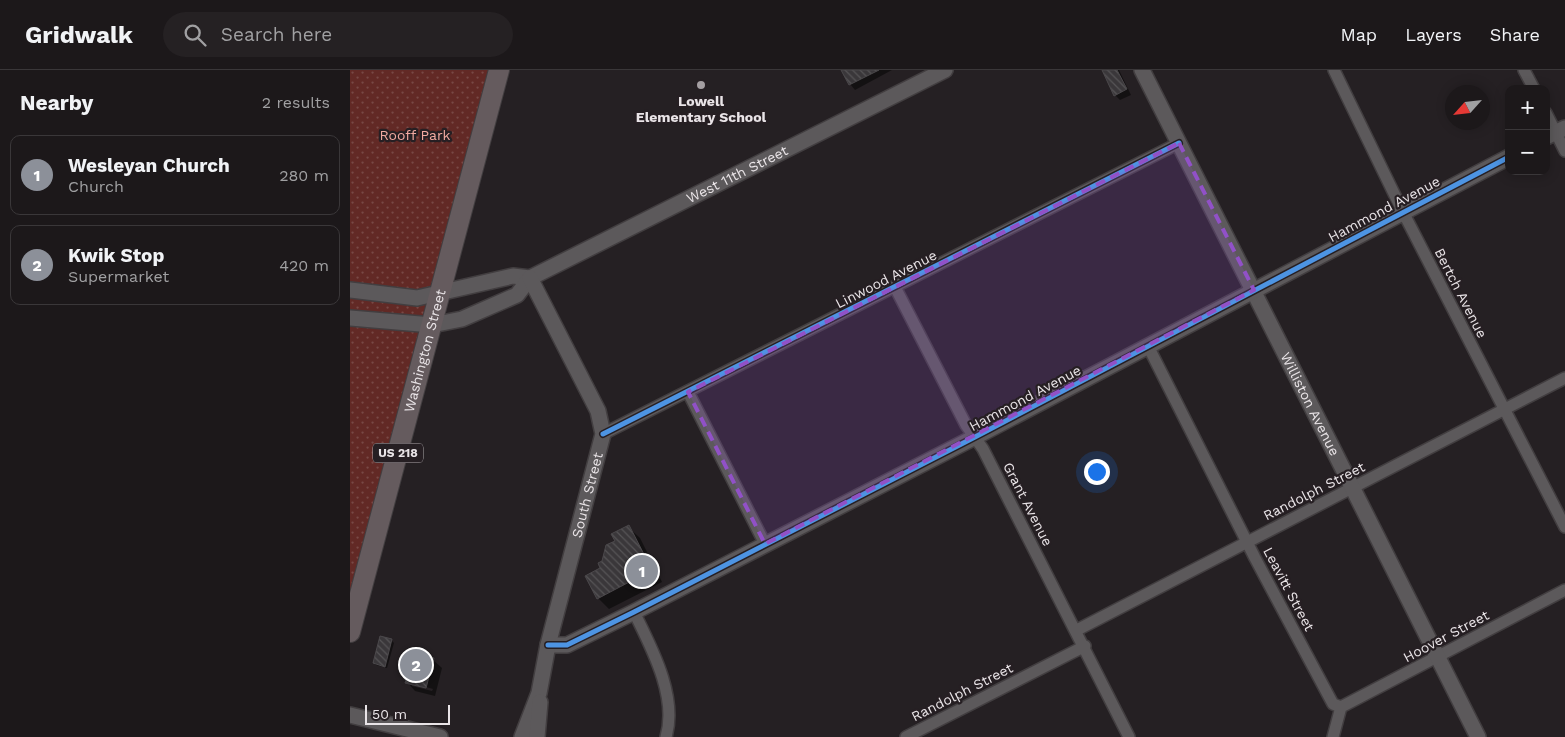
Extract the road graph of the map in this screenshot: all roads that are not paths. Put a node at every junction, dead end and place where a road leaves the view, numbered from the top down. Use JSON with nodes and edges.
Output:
{"nodes":[{"id":1,"x":499,"y":70,"type":"edge"},
{"id":2,"x":945,"y":70,"type":"edge"},
{"id":3,"x":1142,"y":70,"type":"edge"},
{"id":4,"x":1334,"y":70,"type":"edge"},
{"id":5,"x":1524,"y":70,"type":"edge"},
{"id":6,"x":1532,"y":85,"type":"edge"},
{"id":7,"x":1556,"y":132,"type":"edge"},
{"id":8,"x":1179,"y":144,"type":"junction"},
{"id":9,"x":1565,"y":151,"type":"edge"},
{"id":10,"x":1505,"y":159,"type":"edge"},
{"id":11,"x":1403,"y":212,"type":"junction"},
{"id":12,"x":530,"y":278,"type":"junction"},
{"id":13,"x":895,"y":287,"type":"junction"},
{"id":14,"x":350,"y":290,"type":"edge"},
{"id":15,"x":1254,"y":290,"type":"junction"},
{"id":16,"x":441,"y":292,"type":"junction"},
{"id":17,"x":350,"y":318,"type":"edge"},
{"id":18,"x":432,"y":325,"type":"junction"},
{"id":19,"x":1148,"y":346,"type":"junction"},
{"id":20,"x":1565,"y":378,"type":"edge"},
{"id":21,"x":688,"y":392,"type":"junction"},
{"id":22,"x":1504,"y":409,"type":"junction"},
{"id":23,"x":603,"y":434,"type":"junction"},
{"id":24,"x":975,"y":437,"type":"junction"},
{"id":25,"x":1352,"y":488,"type":"junction"},
{"id":26,"x":1565,"y":527,"type":"edge"},
{"id":27,"x":1247,"y":542,"type":"junction"},
{"id":28,"x":765,"y":544,"type":"junction"},
{"id":29,"x":1565,"y":590,"type":"edge"},
{"id":30,"x":634,"y":612,"type":"junction"},
{"id":31,"x":1077,"y":630,"type":"junction"},
{"id":32,"x":350,"y":632,"type":"edge"},
{"id":33,"x":548,"y":645,"type":"junction"},
{"id":34,"x":1085,"y":646,"type":"junction"},
{"id":35,"x":1438,"y":657,"type":"junction"},
{"id":36,"x":539,"y":694,"type":"junction"},
{"id":37,"x":1340,"y":707,"type":"junction"},
{"id":38,"x":350,"y":715,"type":"edge"},
{"id":39,"x":935,"y":722,"type":"junction"},
{"id":40,"x":440,"y":737,"type":"edge"},
{"id":41,"x":522,"y":737,"type":"edge"},
{"id":42,"x":537,"y":737,"type":"edge"},
{"id":43,"x":666,"y":737,"type":"edge"},
{"id":44,"x":906,"y":737,"type":"edge"},
{"id":45,"x":931,"y":737,"type":"edge"},
{"id":46,"x":1129,"y":737,"type":"edge"},
{"id":47,"x":1333,"y":737,"type":"edge"},
{"id":48,"x":1478,"y":737,"type":"edge"}],
"edges":[{"from":1,"to":16,"type":"highway","name":"Washington Street","number":"US 218"},
{"from":2,"to":12,"type":"street","name":"West 11th Street"},
{"from":3,"to":8,"type":"street","name":"Williston Avenue"},
{"from":4,"to":11,"type":"street","name":"Bertch Avenue"},
{"from":5,"to":6,"type":"street"},
{"from":7,"to":9,"type":"street"},
{"from":8,"to":13,"type":"street","name":"Linwood Avenue"},
{"from":8,"to":15,"type":"street","name":"Williston Avenue"},
{"from":10,"to":11,"type":"street","name":"Hammond Avenue"},
{"from":11,"to":15,"type":"street","name":"Hammond Avenue"},
{"from":11,"to":22,"type":"street","name":"Bertch Avenue"},
{"from":12,"to":16,"type":"street","name":"West 11th Street"},
{"from":12,"to":18,"type":"street","name":"West 11th Street"},
{"from":12,"to":23,"type":"street","name":"South Street"},
{"from":13,"to":21,"type":"street","name":"Linwood Avenue"},
{"from":13,"to":24,"type":"street","name":"Grant Avenue"},
{"from":14,"to":16,"type":"street","name":"West 11th Street"},
{"from":15,"to":19,"type":"street","name":"Hammond Avenue"},
{"from":15,"to":25,"type":"street","name":"Williston Avenue"},
{"from":16,"to":18,"type":"highway","name":"Washington Street","number":"US 218"},
{"from":17,"to":18,"type":"street","name":"West 11th Street"},
{"from":18,"to":32,"type":"highway","name":"Washington Street","number":"US 218"},
{"from":19,"to":24,"type":"street","name":"Hammond Avenue"},
{"from":19,"to":27,"type":"street","name":"Leavitt Street"},
{"from":20,"to":22,"type":"street","name":"Randolph Street"},
{"from":21,"to":23,"type":"street","name":"Linwood Avenue"},
{"from":21,"to":28,"type":"street"},
{"from":22,"to":25,"type":"street","name":"Randolph Street"},
{"from":22,"to":26,"type":"street","name":"Bertch Avenue"},
{"from":23,"to":33,"type":"street","name":"South Street"},
{"from":24,"to":28,"type":"street","name":"Hammond Avenue"},
{"from":24,"to":31,"type":"street","name":"Grant Avenue"},
{"from":25,"to":27,"type":"street","name":"Randolph Street"},
{"from":25,"to":35,"type":"street","name":"Williston Avenue"},
{"from":27,"to":31,"type":"street","name":"Randolph Street"},
{"from":27,"to":37,"type":"street","name":"Leavitt Street"},
{"from":28,"to":30,"type":"street","name":"Hammond Avenue"},
{"from":29,"to":35,"type":"street","name":"Hoover Street"},
{"from":30,"to":33,"type":"street","name":"Hammond Avenue"},
{"from":30,"to":43,"type":"street"},
{"from":31,"to":34,"type":"street","name":"Grant Avenue"},
{"from":33,"to":36,"type":"street","name":"South Street"},
{"from":34,"to":39,"type":"street","name":"Randolph Street"},
{"from":34,"to":46,"type":"street","name":"Grant Avenue"},
{"from":35,"to":37,"type":"street","name":"Hoover Street"},
{"from":35,"to":48,"type":"street","name":"Williston Avenue"},
{"from":36,"to":41,"type":"street","name":"South Street"},
{"from":36,"to":42,"type":"street","name":"South Street"},
{"from":37,"to":47,"type":"street"},
{"from":38,"to":40,"type":"street"},
{"from":39,"to":44,"type":"street","name":"Randolph Street"},
{"from":39,"to":45,"type":"street"}]}
